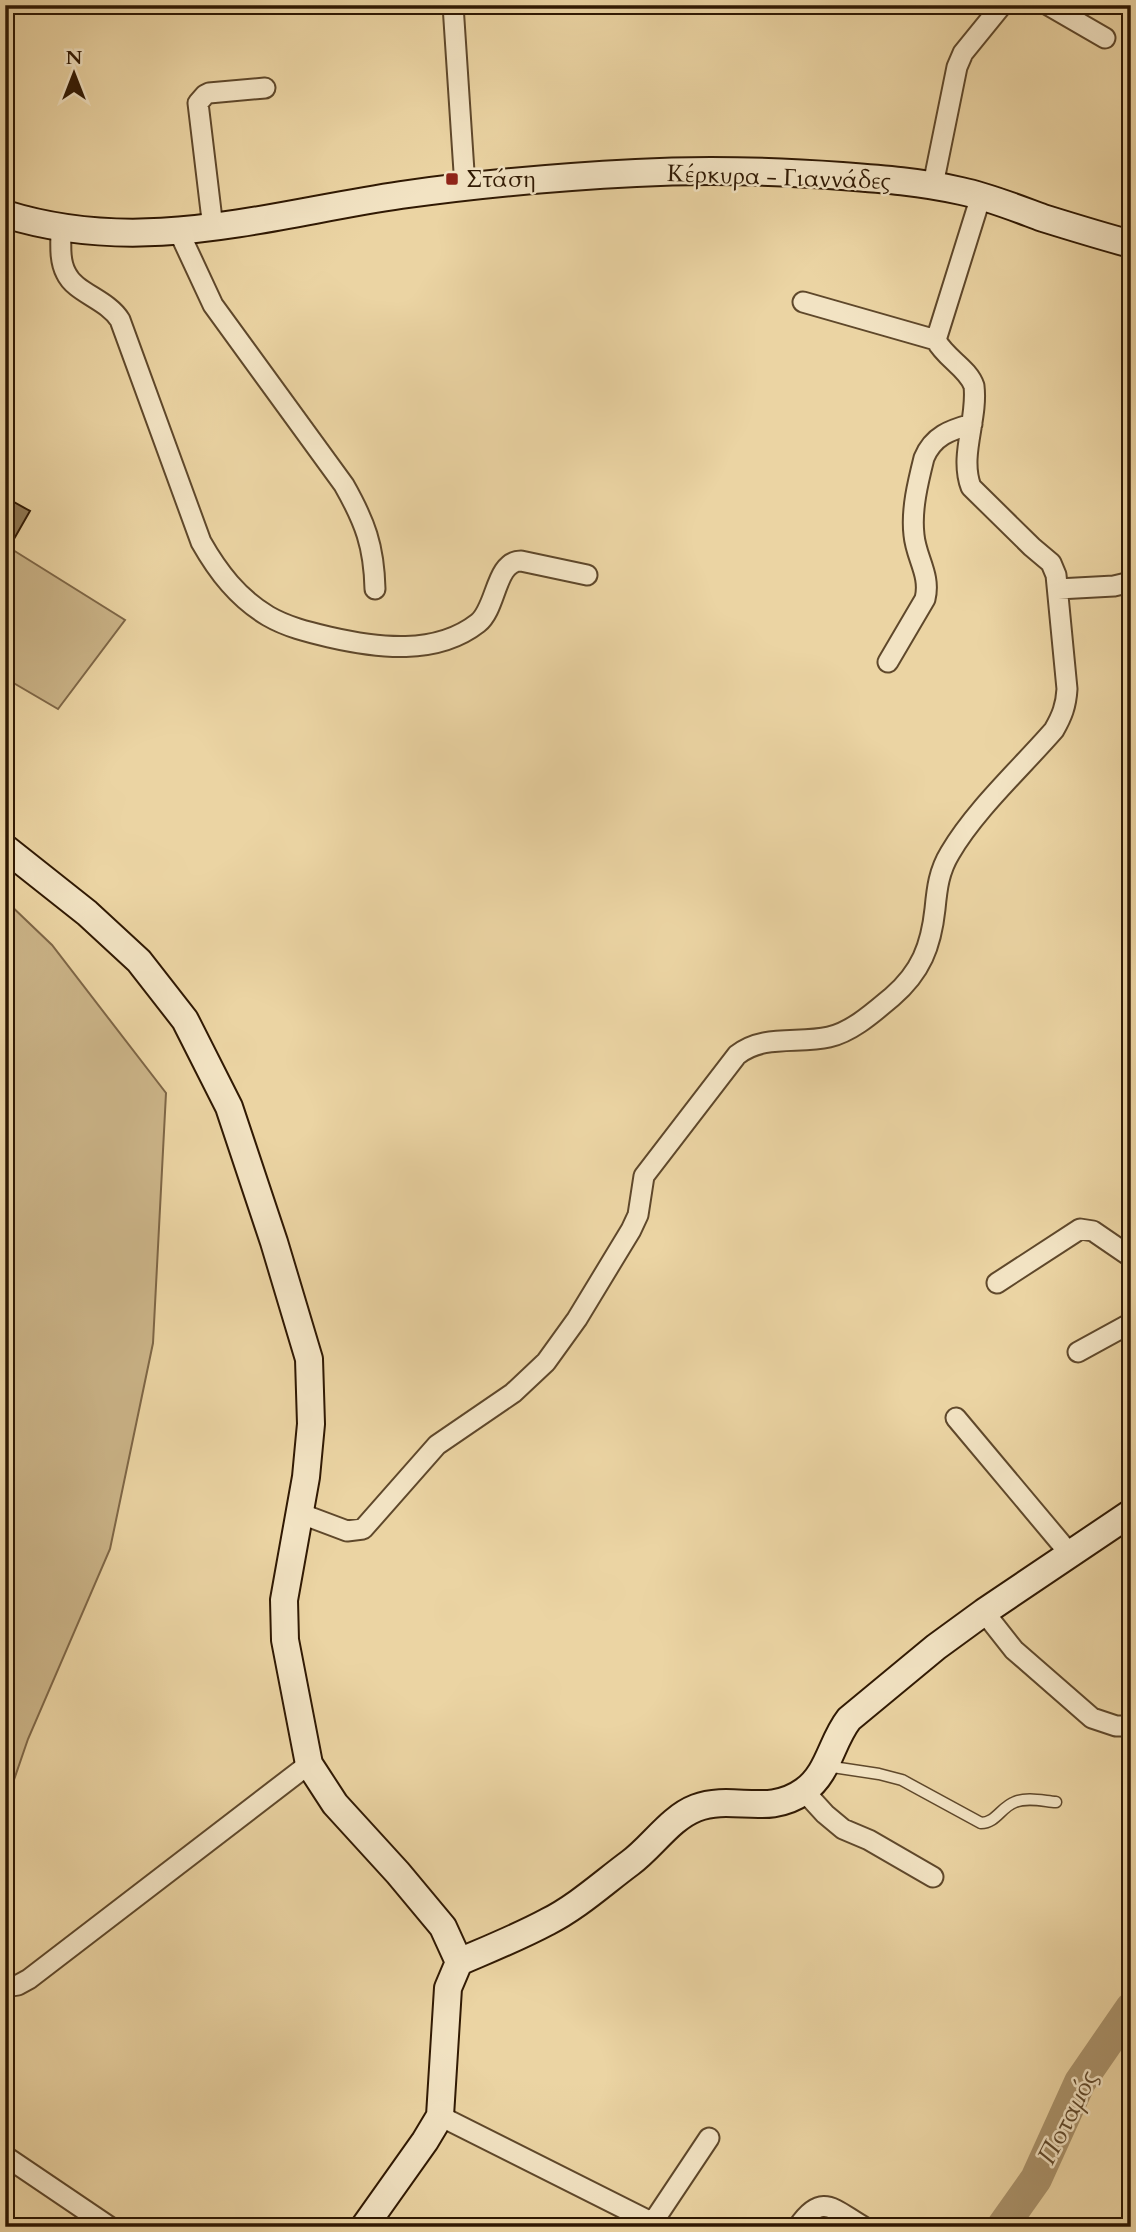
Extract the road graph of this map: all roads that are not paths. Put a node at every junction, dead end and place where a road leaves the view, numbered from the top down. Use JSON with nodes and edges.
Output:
{"nodes":[{"id":1,"x":453,"y":5,"type":"edge"},
{"id":2,"x":1002,"y":5,"type":"edge"},
{"id":3,"x":1048,"y":5,"type":"edge"},
{"id":4,"x":1105,"y":38,"type":"dead end"},
{"id":5,"x":265,"y":88,"type":"dead end"},
{"id":6,"x":933,"y":186,"type":"junction"},
{"id":7,"x":465,"y":187,"type":"junction"},
{"id":8,"x":981,"y":196,"type":"junction"},
{"id":9,"x":5,"y":214,"type":"edge"},
{"id":10,"x":61,"y":228,"type":"junction"},
{"id":11,"x":212,"y":228,"type":"junction"},
{"id":12,"x":179,"y":232,"type":"junction"},
{"id":13,"x":1131,"y":244,"type":"edge"},
{"id":14,"x":803,"y":302,"type":"dead end"},
{"id":15,"x":936,"y":340,"type":"junction"},
{"id":16,"x":972,"y":424,"type":"junction"},
{"id":17,"x":587,"y":575,"type":"dead end"},
{"id":18,"x":1131,"y":582,"type":"edge"},
{"id":19,"x":375,"y":589,"type":"dead end"},
{"id":20,"x":1058,"y":589,"type":"junction"},
{"id":21,"x":888,"y":662,"type":"dead end"},
{"id":22,"x":5,"y":848,"type":"edge"},
{"id":23,"x":1131,"y":1257,"type":"edge"},
{"id":24,"x":997,"y":1283,"type":"dead end"},
{"id":25,"x":1131,"y":1323,"type":"edge"},
{"id":26,"x":1078,"y":1352,"type":"dead end"},
{"id":27,"x":956,"y":1418,"type":"dead end"},
{"id":28,"x":299,"y":1513,"type":"junction"},
{"id":29,"x":1131,"y":1513,"type":"edge"},
{"id":30,"x":1070,"y":1554,"type":"junction"},
{"id":31,"x":985,"y":1612,"type":"junction"},
{"id":32,"x":1131,"y":1726,"type":"edge"},
{"id":33,"x":309,"y":1764,"type":"junction"},
{"id":34,"x":825,"y":1766,"type":"junction"},
{"id":35,"x":804,"y":1791,"type":"junction"},
{"id":36,"x":1056,"y":1802,"type":"dead end"},
{"id":37,"x":933,"y":1877,"type":"dead end"},
{"id":38,"x":459,"y":1962,"type":"junction"},
{"id":39,"x":5,"y":1987,"type":"edge"},
{"id":40,"x":440,"y":2116,"type":"junction"},
{"id":41,"x":709,"y":2138,"type":"dead end"},
{"id":42,"x":5,"y":2157,"type":"edge"},
{"id":43,"x":657,"y":2224,"type":"edge"},
{"id":44,"x":110,"y":2227,"type":"edge"},
{"id":45,"x":364,"y":2227,"type":"edge"},
{"id":46,"x":797,"y":2227,"type":"edge"},
{"id":47,"x":864,"y":2227,"type":"edge"}],
"edges":[{"from":1,"to":7,"type":"street"},
{"from":2,"to":6,"type":"street"},
{"from":3,"to":4,"type":"street"},
{"from":5,"to":11,"type":"street"},
{"from":6,"to":7,"type":"street","name":"Κέρκυρα - Γιαννάδες"},
{"from":6,"to":8,"type":"street","name":"Κέρκυρα - Γιαννάδες"},
{"from":7,"to":11,"type":"street","name":"Κέρκυρα - Γιαννάδες"},
{"from":8,"to":13,"type":"street","name":"Κέρκυρα - Γιαννάδες"},
{"from":8,"to":15,"type":"street"},
{"from":9,"to":10,"type":"street","name":"Κέρκυρα - Γιαννάδες"},
{"from":10,"to":12,"type":"street","name":"Κέρκυρα - Γιαννάδες"},
{"from":10,"to":17,"type":"street"},
{"from":11,"to":12,"type":"street","name":"Κέρκυρα - Γιαννάδες"},
{"from":12,"to":19,"type":"street"},
{"from":14,"to":15,"type":"street"},
{"from":15,"to":16,"type":"street"},
{"from":16,"to":20,"type":"street"},
{"from":16,"to":21,"type":"street"},
{"from":18,"to":20,"type":"street"},
{"from":20,"to":28,"type":"street"},
{"from":22,"to":28,"type":"street"},
{"from":23,"to":24,"type":"street"},
{"from":25,"to":26,"type":"street"},
{"from":27,"to":30,"type":"street"},
{"from":28,"to":33,"type":"street"},
{"from":29,"to":30,"type":"street"},
{"from":30,"to":31,"type":"street"},
{"from":31,"to":32,"type":"street"},
{"from":31,"to":34,"type":"street"},
{"from":33,"to":38,"type":"street"},
{"from":33,"to":39,"type":"street"},
{"from":34,"to":35,"type":"street"},
{"from":34,"to":36,"type":"lane"},
{"from":35,"to":37,"type":"street"},
{"from":35,"to":38,"type":"street"},
{"from":38,"to":40,"type":"street"},
{"from":40,"to":43,"type":"street"},
{"from":40,"to":45,"type":"street"},
{"from":41,"to":43,"type":"street"},
{"from":42,"to":44,"type":"street"},
{"from":46,"to":47,"type":"street"}]}
